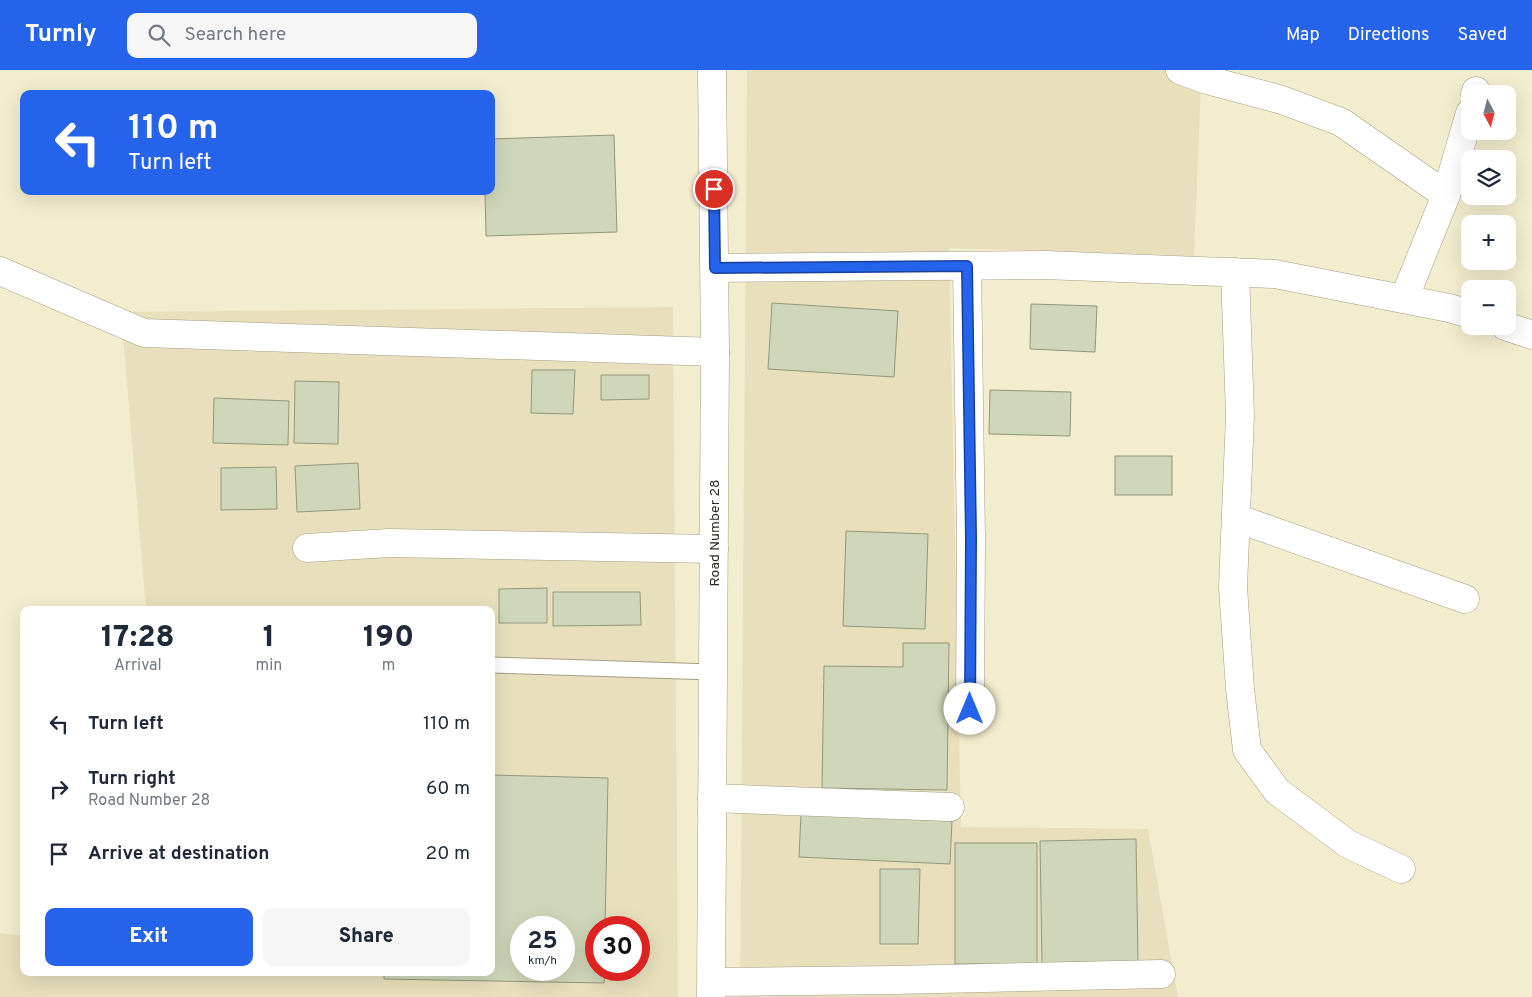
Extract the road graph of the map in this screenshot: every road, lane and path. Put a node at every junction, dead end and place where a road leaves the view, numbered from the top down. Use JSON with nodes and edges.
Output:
{"nodes":[{"id":1,"x":712,"y":70,"type":"edge"},
{"id":2,"x":1180,"y":70,"type":"edge"},
{"id":3,"x":1462,"y":140,"type":"edge"},
{"id":4,"x":1446,"y":195,"type":"junction"},
{"id":5,"x":967,"y":266,"type":"junction"},
{"id":6,"x":715,"y":268,"type":"junction"},
{"id":7,"x":0,"y":271,"type":"edge"},
{"id":8,"x":1235,"y":272,"type":"junction"},
{"id":9,"x":1404,"y":299,"type":"junction"},
{"id":10,"x":1461,"y":311,"type":"edge"},
{"id":11,"x":1516,"y":330,"type":"edge"},
{"id":12,"x":1532,"y":335,"type":"edge"},
{"id":13,"x":715,"y":352,"type":"junction"},
{"id":14,"x":1236,"y":518,"type":"junction"},
{"id":15,"x":307,"y":548,"type":"dead end"},
{"id":16,"x":714,"y":549,"type":"junction"},
{"id":17,"x":1465,"y":600,"type":"dead end"},
{"id":18,"x":495,"y":665,"type":"edge"},
{"id":19,"x":713,"y":672,"type":"junction"},
{"id":20,"x":970,"y":709,"type":"dead end"},
{"id":21,"x":712,"y":798,"type":"junction"},
{"id":22,"x":950,"y":807,"type":"dead end"},
{"id":23,"x":1401,"y":869,"type":"dead end"},
{"id":24,"x":1161,"y":974,"type":"dead end"},
{"id":25,"x":712,"y":990,"type":"edge"}],
"edges":[{"from":1,"to":6,"type":"street","name":"Road Number 28"},
{"from":2,"to":4,"type":"street"},
{"from":3,"to":4,"type":"street"},
{"from":4,"to":9,"type":"street"},
{"from":5,"to":6,"type":"street"},
{"from":5,"to":8,"type":"street"},
{"from":5,"to":20,"type":"street"},
{"from":6,"to":13,"type":"street","name":"Road Number 28"},
{"from":7,"to":13,"type":"street"},
{"from":8,"to":9,"type":"street"},
{"from":8,"to":14,"type":"street"},
{"from":9,"to":10,"type":"street"},
{"from":11,"to":12,"type":"street"},
{"from":13,"to":16,"type":"street","name":"Road Number 28"},
{"from":14,"to":17,"type":"street"},
{"from":14,"to":23,"type":"street"},
{"from":15,"to":16,"type":"street"},
{"from":16,"to":19,"type":"street","name":"Road Number 28"},
{"from":18,"to":19,"type":"lane"},
{"from":19,"to":21,"type":"street","name":"Road Number 28"},
{"from":21,"to":22,"type":"street"},
{"from":21,"to":25,"type":"street","name":"Road Number 28"},
{"from":24,"to":25,"type":"street"}]}
